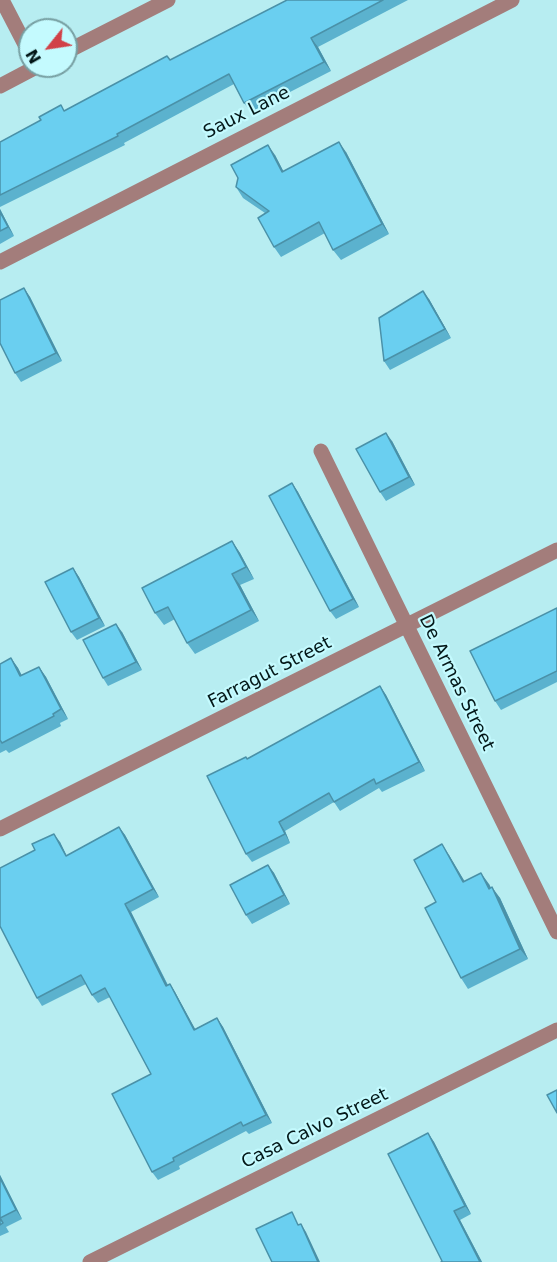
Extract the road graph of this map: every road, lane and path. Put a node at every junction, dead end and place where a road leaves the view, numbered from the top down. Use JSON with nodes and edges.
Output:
{"nodes":[{"id":1,"x":3,"y":0,"type":"edge"},
{"id":2,"x":168,"y":0,"type":"edge"},
{"id":3,"x":512,"y":0,"type":"edge"},
{"id":4,"x":18,"y":30,"type":"edge"},
{"id":5,"x":78,"y":46,"type":"edge"},
{"id":6,"x":18,"y":76,"type":"edge"},
{"id":7,"x":0,"y":86,"type":"edge"},
{"id":8,"x":0,"y":261,"type":"edge"},
{"id":9,"x":321,"y":452,"type":"dead end"},
{"id":10,"x":557,"y":550,"type":"edge"},
{"id":11,"x":406,"y":626,"type":"junction"},
{"id":12,"x":0,"y":829,"type":"edge"},
{"id":13,"x":557,"y":932,"type":"edge"},
{"id":14,"x":557,"y":1030,"type":"edge"},
{"id":15,"x":90,"y":1262,"type":"edge"}],
"edges":[{"from":1,"to":4,"type":"street"},
{"from":2,"to":5,"type":"street"},
{"from":3,"to":8,"type":"street","name":"Saux Lane"},
{"from":6,"to":7,"type":"street"},
{"from":9,"to":11,"type":"street","name":"De Armas Street"},
{"from":10,"to":11,"type":"street","name":"Farragut Street"},
{"from":11,"to":12,"type":"street","name":"Farragut Street"},
{"from":11,"to":13,"type":"street","name":"De Armas Street"},
{"from":14,"to":15,"type":"street","name":"Casa Calvo Street"}]}
